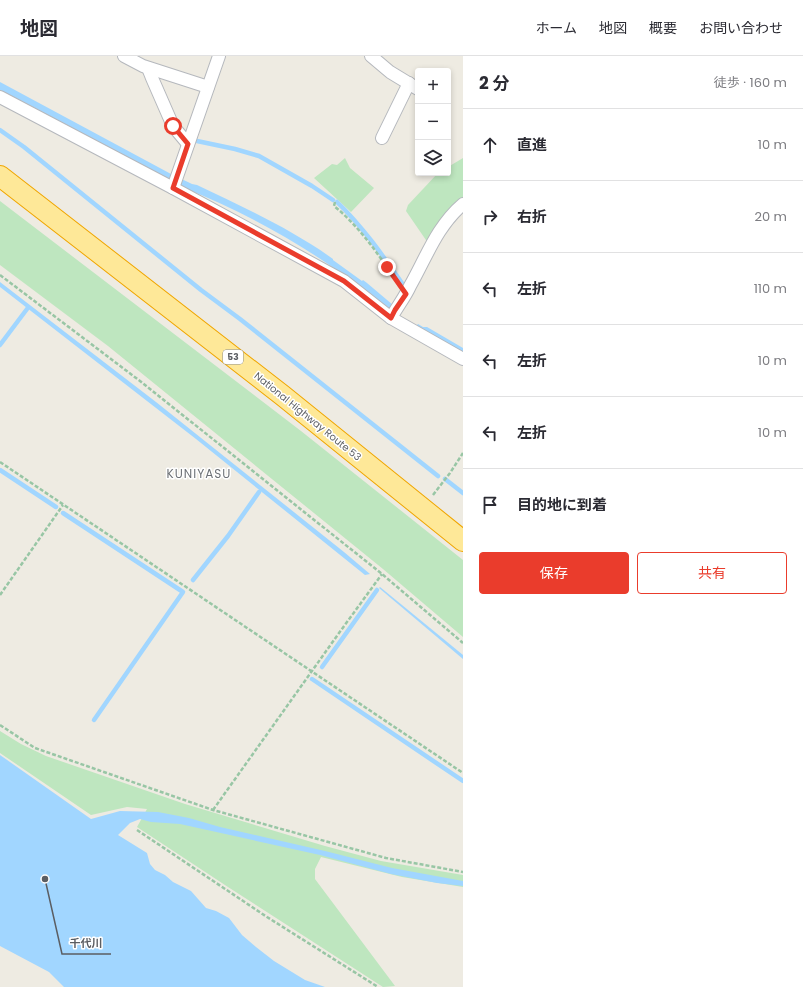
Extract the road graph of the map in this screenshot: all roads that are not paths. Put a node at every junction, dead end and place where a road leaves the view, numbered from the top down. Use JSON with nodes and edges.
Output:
{"nodes":[{"id":1,"x":124,"y":56,"type":"edge"},
{"id":2,"x":219,"y":56,"type":"edge"},
{"id":3,"x":371,"y":56,"type":"edge"},
{"id":4,"x":145,"y":63,"type":"edge"},
{"id":5,"x":413,"y":86,"type":"edge"},
{"id":6,"x":208,"y":87,"type":"junction"},
{"id":7,"x":0,"y":97,"type":"edge"},
{"id":8,"x":382,"y":138,"type":"dead end"},
{"id":9,"x":188,"y":144,"type":"junction"},
{"id":10,"x":0,"y":176,"type":"edge"},
{"id":11,"x":173,"y":188,"type":"junction"},
{"id":12,"x":463,"y":204,"type":"edge"},
{"id":13,"x":391,"y":318,"type":"junction"},
{"id":14,"x":463,"y":359,"type":"edge"},
{"id":15,"x":463,"y":541,"type":"edge"}],
"edges":[{"from":1,"to":4,"type":"street"},
{"from":2,"to":6,"type":"street"},
{"from":3,"to":5,"type":"street"},
{"from":4,"to":6,"type":"street"},
{"from":4,"to":9,"type":"street"},
{"from":5,"to":8,"type":"street"},
{"from":6,"to":9,"type":"street"},
{"from":7,"to":11,"type":"street"},
{"from":9,"to":11,"type":"street"},
{"from":10,"to":15,"type":"highway","name":"National Highway Route 53","number":"53"},
{"from":11,"to":13,"type":"street"},
{"from":12,"to":13,"type":"street"},
{"from":13,"to":14,"type":"street"}]}
